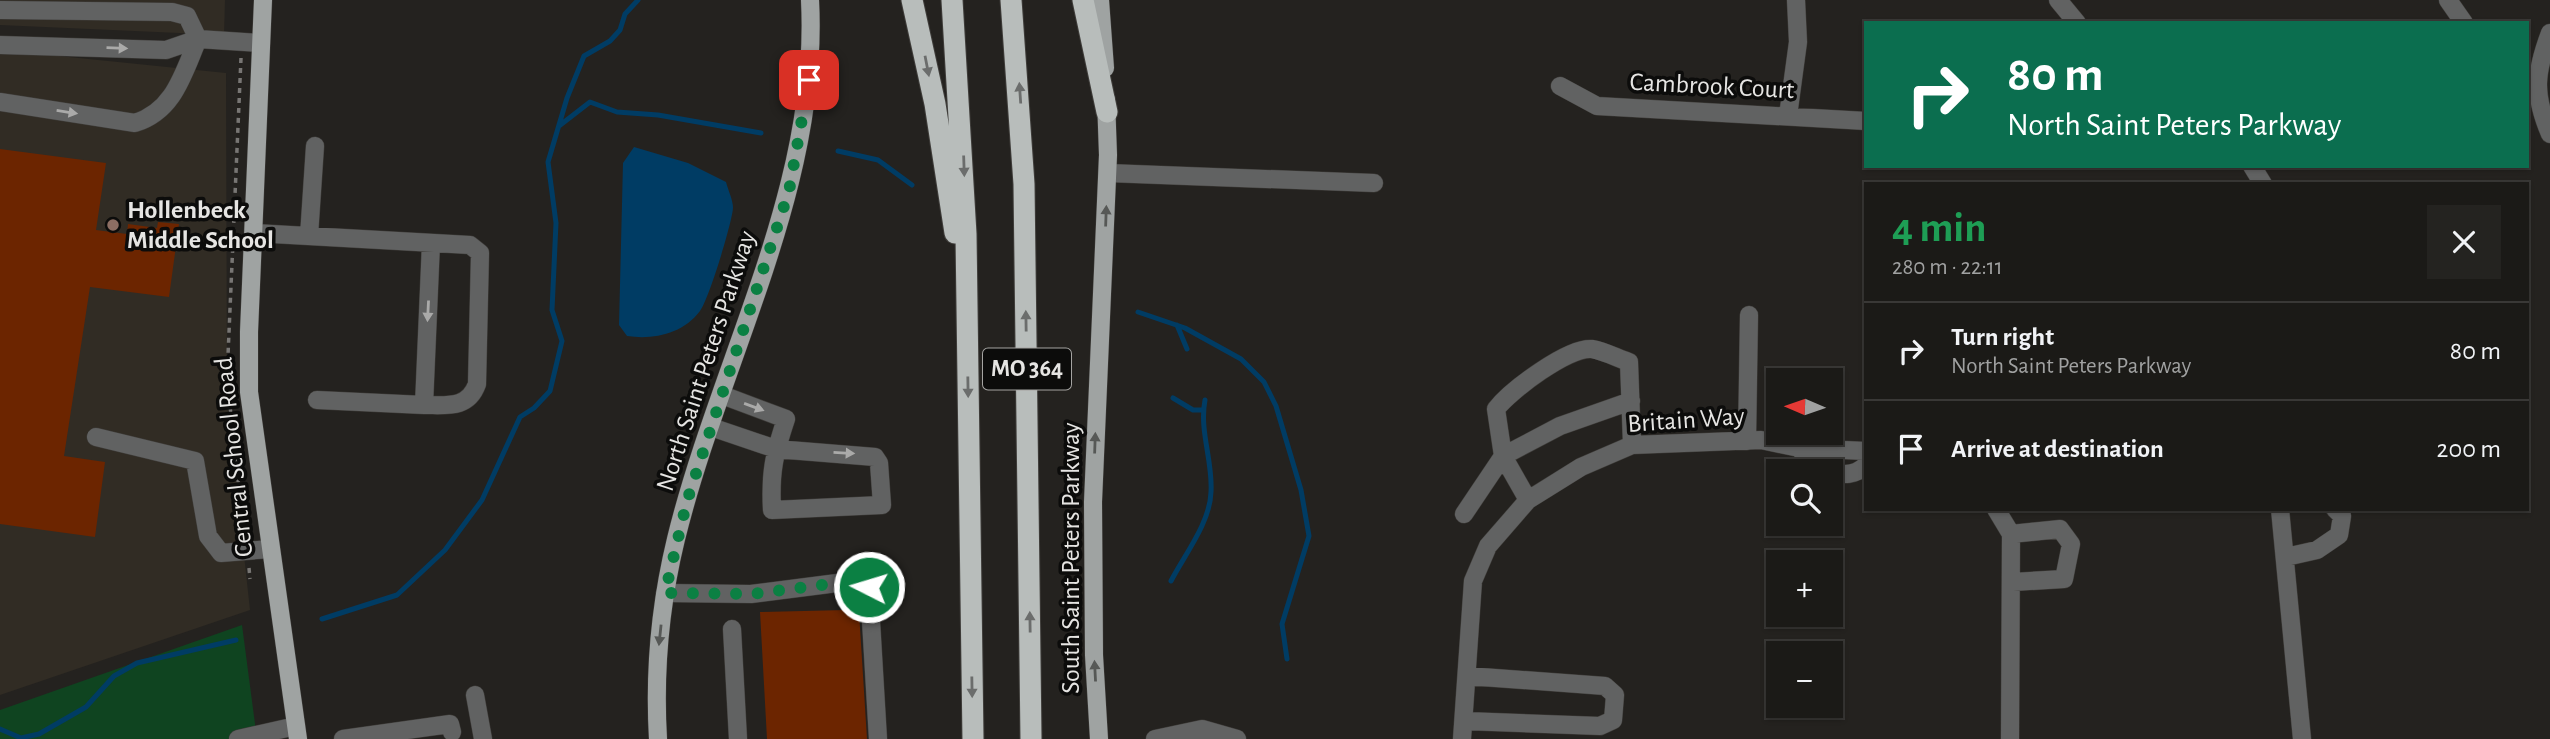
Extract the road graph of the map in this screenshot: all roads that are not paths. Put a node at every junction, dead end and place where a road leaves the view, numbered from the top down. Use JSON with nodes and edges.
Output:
{"nodes":[{"id":1,"x":263,"y":0,"type":"edge"},
{"id":2,"x":810,"y":0,"type":"edge"},
{"id":3,"x":912,"y":0,"type":"edge"},
{"id":4,"x":952,"y":0,"type":"edge"},
{"id":5,"x":1011,"y":0,"type":"edge"},
{"id":6,"x":1083,"y":0,"type":"edge"},
{"id":7,"x":1100,"y":0,"type":"edge"},
{"id":8,"x":1796,"y":0,"type":"edge"},
{"id":9,"x":2058,"y":0,"type":"edge"},
{"id":10,"x":2448,"y":0,"type":"edge"},
{"id":11,"x":81,"y":6,"type":"edge"},
{"id":12,"x":0,"y":10,"type":"edge"},
{"id":13,"x":2075,"y":21,"type":"edge"},
{"id":14,"x":2463,"y":21,"type":"edge"},
{"id":15,"x":2550,"y":33,"type":"edge"},
{"id":16,"x":198,"y":39,"type":"junction"},
{"id":17,"x":261,"y":43,"type":"junction"},
{"id":18,"x":0,"y":45,"type":"edge"},
{"id":19,"x":2532,"y":74,"type":"edge"},
{"id":20,"x":1560,"y":86,"type":"dead end"},
{"id":21,"x":0,"y":102,"type":"edge"},
{"id":22,"x":1107,"y":112,"type":"junction"},
{"id":23,"x":1788,"y":116,"type":"junction"},
{"id":24,"x":1864,"y":121,"type":"edge"},
{"id":25,"x":2550,"y":134,"type":"edge"},
{"id":26,"x":315,"y":146,"type":"dead end"},
{"id":27,"x":1108,"y":173,"type":"junction"},
{"id":28,"x":1374,"y":183,"type":"dead end"},
{"id":29,"x":254,"y":233,"type":"junction"},
{"id":30,"x":309,"y":236,"type":"junction"},
{"id":31,"x":431,"y":243,"type":"junction"},
{"id":32,"x":1749,"y":315,"type":"dead end"},
{"id":33,"x":967,"y":319,"type":"junction"},
{"id":34,"x":722,"y":395,"type":"junction"},
{"id":35,"x":317,"y":400,"type":"dead end"},
{"id":36,"x":1631,"y":401,"type":"junction"},
{"id":37,"x":424,"y":405,"type":"junction"},
{"id":38,"x":711,"y":427,"type":"junction"},
{"id":39,"x":96,"y":437,"type":"dead end"},
{"id":40,"x":1747,"y":441,"type":"junction"},
{"id":41,"x":1632,"y":445,"type":"junction"},
{"id":42,"x":1799,"y":448,"type":"junction"},
{"id":43,"x":776,"y":449,"type":"junction"},
{"id":44,"x":1864,"y":451,"type":"edge"},
{"id":45,"x":1503,"y":456,"type":"junction"},
{"id":46,"x":1864,"y":467,"type":"edge"},
{"id":47,"x":1528,"y":500,"type":"junction"},
{"id":48,"x":1997,"y":511,"type":"edge"},
{"id":49,"x":2280,"y":511,"type":"edge"},
{"id":50,"x":2337,"y":511,"type":"edge"},
{"id":51,"x":1464,"y":514,"type":"dead end"},
{"id":52,"x":2011,"y":534,"type":"junction"},
{"id":53,"x":270,"y":549,"type":"junction"},
{"id":54,"x":2286,"y":556,"type":"junction"},
{"id":55,"x":2013,"y":582,"type":"junction"},
{"id":56,"x":665,"y":593,"type":"junction"},
{"id":57,"x":732,"y":629,"type":"dead end"},
{"id":58,"x":1468,"y":676,"type":"junction"},
{"id":59,"x":475,"y":695,"type":"dead end"},
{"id":60,"x":1464,"y":730,"type":"edge"},
{"id":61,"x":297,"y":732,"type":"edge"},
{"id":62,"x":452,"y":732,"type":"dead end"},
{"id":63,"x":238,"y":739,"type":"edge"},
{"id":64,"x":344,"y":739,"type":"edge"},
{"id":65,"x":483,"y":739,"type":"edge"},
{"id":66,"x":657,"y":739,"type":"edge"},
{"id":67,"x":738,"y":739,"type":"edge"},
{"id":68,"x":877,"y":739,"type":"edge"},
{"id":69,"x":973,"y":739,"type":"edge"},
{"id":70,"x":1031,"y":739,"type":"edge"},
{"id":71,"x":1099,"y":739,"type":"edge"},
{"id":72,"x":1156,"y":739,"type":"edge"},
{"id":73,"x":1237,"y":739,"type":"edge"},
{"id":74,"x":2010,"y":739,"type":"edge"},
{"id":75,"x":2302,"y":739,"type":"edge"}],
"edges":[{"from":1,"to":17,"type":"main road","name":"Central School Road"},
{"from":2,"to":34,"type":"main road","name":"North Saint Peters Parkway"},
{"from":3,"to":33,"type":"highway","one_way":true},
{"from":4,"to":33,"type":"highway","number":"MO 364","one_way":true},
{"from":70,"to":5,"type":"highway","number":"MO 364","one_way":true},
{"from":6,"to":22,"type":"highway"},
{"from":7,"to":22,"type":"main road","name":"South Saint Peters Parkway"},
{"from":8,"to":23,"type":"street"},
{"from":9,"to":13,"type":"street"},
{"from":10,"to":14,"type":"street"},
{"from":11,"to":12,"type":"street"},
{"from":11,"to":16,"type":"street"},
{"from":15,"to":19,"type":"street"},
{"from":16,"to":17,"type":"street"},
{"from":18,"to":16,"type":"street","one_way":true},
{"from":21,"to":16,"type":"street","one_way":true},
{"from":17,"to":29,"type":"main road","name":"Central School Road"},
{"from":19,"to":25,"type":"street"},
{"from":20,"to":23,"type":"street","name":"Cambrook Court"},
{"from":22,"to":27,"type":"main road","name":"South Saint Peters Parkway"},
{"from":23,"to":24,"type":"street","name":"Cambrook Court"},
{"from":26,"to":30,"type":"street"},
{"from":27,"to":28,"type":"street"},
{"from":71,"to":27,"type":"main road","name":"South Saint Peters Parkway","one_way":true},
{"from":29,"to":30,"type":"street"},
{"from":29,"to":53,"type":"main road","name":"Central School Road"},
{"from":30,"to":31,"type":"street"},
{"from":31,"to":37,"type":"street","one_way":true},
{"from":31,"to":37,"type":"street"},
{"from":32,"to":40,"type":"street"},
{"from":33,"to":69,"type":"highway","number":"MO 364","one_way":true},
{"from":34,"to":38,"type":"main road","name":"North Saint Peters Parkway"},
{"from":34,"to":43,"type":"street","one_way":true},
{"from":35,"to":37,"type":"street"},
{"from":36,"to":41,"type":"street"},
{"from":36,"to":45,"type":"street"},
{"from":36,"to":45,"type":"street"},
{"from":38,"to":43,"type":"street"},
{"from":38,"to":56,"type":"main road","name":"North Saint Peters Parkway"},
{"from":39,"to":53,"type":"street"},
{"from":40,"to":41,"type":"street","name":"Britain Way"},
{"from":40,"to":42,"type":"street","name":"Britain Way"},
{"from":41,"to":47,"type":"street","name":"Britain Way"},
{"from":42,"to":44,"type":"street","name":"Britain Way"},
{"from":42,"to":46,"type":"street"},
{"from":43,"to":43,"type":"street","one_way":true},
{"from":45,"to":47,"type":"street"},
{"from":45,"to":51,"type":"street"},
{"from":47,"to":58,"type":"street","name":"Britain Way"},
{"from":48,"to":52,"type":"street"},
{"from":49,"to":54,"type":"street"},
{"from":50,"to":54,"type":"street"},
{"from":52,"to":55,"type":"street"},
{"from":52,"to":55,"type":"street"},
{"from":53,"to":61,"type":"main road","name":"Central School Road"},
{"from":54,"to":75,"type":"street"},
{"from":55,"to":74,"type":"street"},
{"from":56,"to":66,"type":"main road","name":"North Saint Peters Parkway","one_way":true},
{"from":56,"to":68,"type":"street"},
{"from":57,"to":67,"type":"street"},
{"from":58,"to":60,"type":"street","name":"Britain Way"},
{"from":58,"to":60,"type":"street"},
{"from":59,"to":65,"type":"street"},
{"from":61,"to":63,"type":"street"},
{"from":62,"to":64,"type":"street"},
{"from":72,"to":73,"type":"street"}]}
